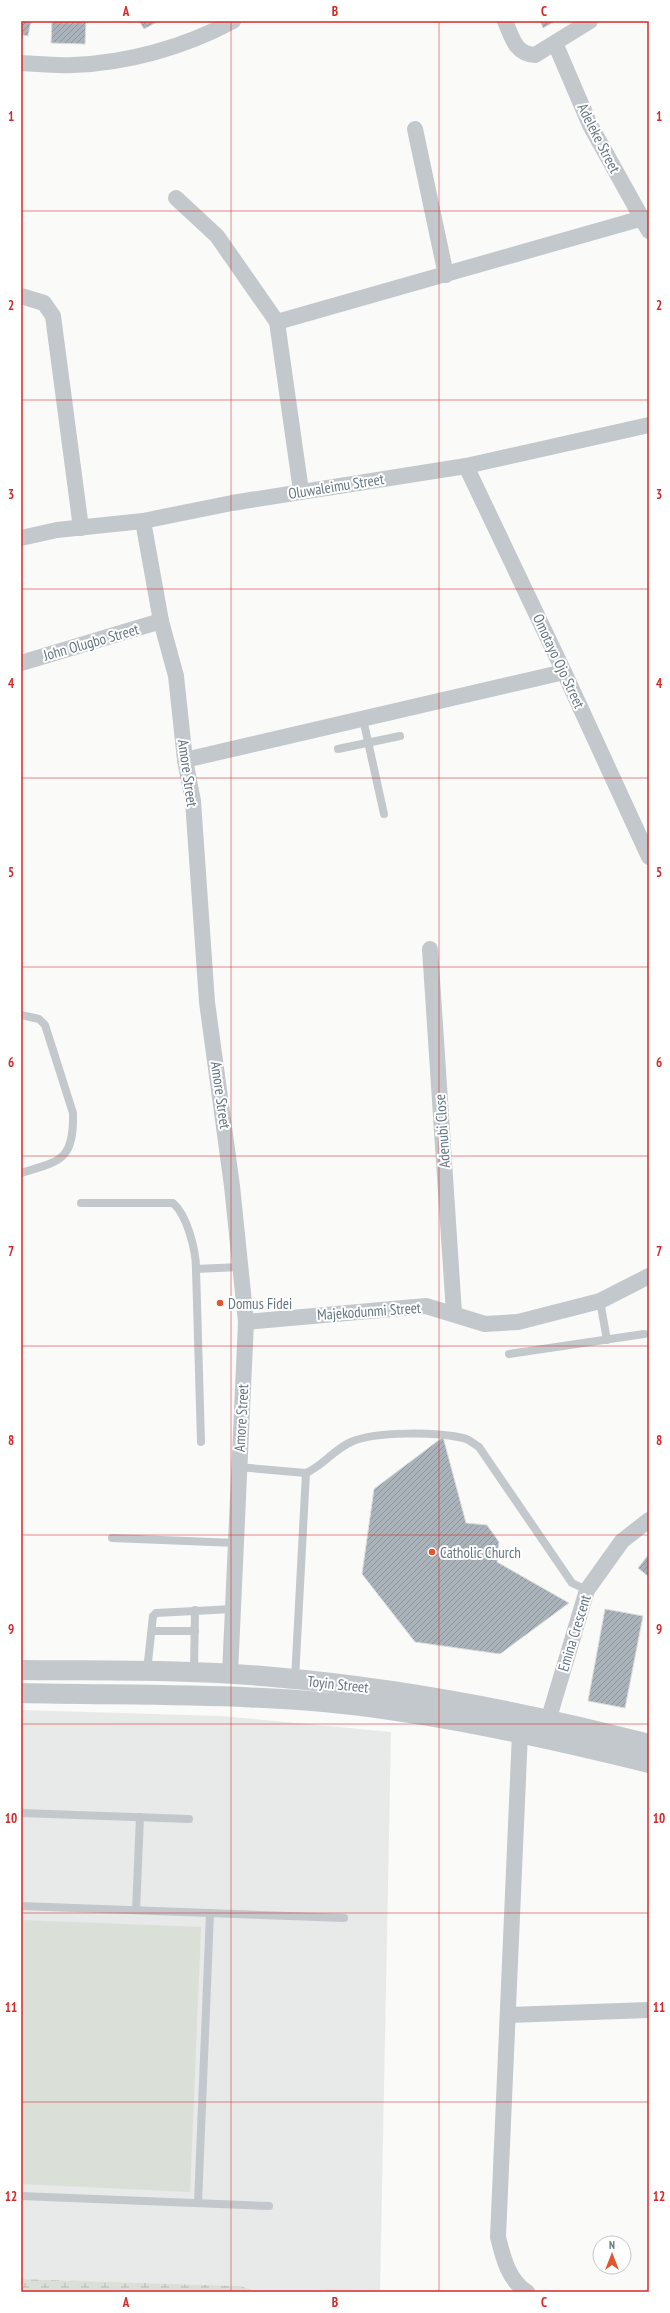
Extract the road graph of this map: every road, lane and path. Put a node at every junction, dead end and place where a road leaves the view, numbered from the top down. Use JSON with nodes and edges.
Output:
{"nodes":[{"id":1,"x":233,"y":21,"type":"edge"},
{"id":2,"x":505,"y":21,"type":"edge"},
{"id":3,"x":590,"y":21,"type":"edge"},
{"id":4,"x":555,"y":43,"type":"junction"},
{"id":5,"x":21,"y":63,"type":"edge"},
{"id":6,"x":415,"y":129,"type":"dead end"},
{"id":7,"x":176,"y":198,"type":"dead end"},
{"id":8,"x":646,"y":225,"type":"edge"},
{"id":9,"x":446,"y":276,"type":"junction"},
{"id":10,"x":21,"y":296,"type":"edge"},
{"id":11,"x":277,"y":322,"type":"junction"},
{"id":12,"x":649,"y":425,"type":"edge"},
{"id":13,"x":466,"y":466,"type":"junction"},
{"id":14,"x":301,"y":491,"type":"junction"},
{"id":15,"x":143,"y":521,"type":"junction"},
{"id":16,"x":81,"y":528,"type":"junction"},
{"id":17,"x":21,"y":538,"type":"edge"},
{"id":18,"x":162,"y":621,"type":"junction"},
{"id":19,"x":21,"y":662,"type":"edge"},
{"id":20,"x":564,"y":672,"type":"junction"},
{"id":21,"x":363,"y":719,"type":"junction"},
{"id":22,"x":400,"y":736,"type":"dead end"},
{"id":23,"x":368,"y":741,"type":"junction"},
{"id":24,"x":338,"y":749,"type":"dead end"},
{"id":25,"x":185,"y":760,"type":"junction"},
{"id":26,"x":384,"y":814,"type":"dead end"},
{"id":27,"x":649,"y":857,"type":"edge"},
{"id":28,"x":430,"y":949,"type":"dead end"},
{"id":29,"x":21,"y":1015,"type":"edge"},
{"id":30,"x":21,"y":1173,"type":"edge"},
{"id":31,"x":81,"y":1203,"type":"dead end"},
{"id":32,"x":240,"y":1267,"type":"junction"},
{"id":33,"x":196,"y":1269,"type":"junction"},
{"id":34,"x":649,"y":1276,"type":"edge"},
{"id":35,"x":600,"y":1301,"type":"junction"},
{"id":36,"x":454,"y":1313,"type":"junction"},
{"id":37,"x":246,"y":1322,"type":"junction"},
{"id":38,"x":644,"y":1334,"type":"dead end"},
{"id":39,"x":608,"y":1340,"type":"junction"},
{"id":40,"x":509,"y":1354,"type":"dead end"},
{"id":41,"x":201,"y":1442,"type":"dead end"},
{"id":42,"x":238,"y":1467,"type":"junction"},
{"id":43,"x":306,"y":1473,"type":"junction"},
{"id":44,"x":649,"y":1520,"type":"edge"},
{"id":45,"x":112,"y":1538,"type":"dead end"},
{"id":46,"x":236,"y":1543,"type":"junction"},
{"id":47,"x":587,"y":1590,"type":"junction"},
{"id":48,"x":233,"y":1609,"type":"junction"},
{"id":49,"x":195,"y":1610,"type":"junction"},
{"id":50,"x":152,"y":1631,"type":"junction"},
{"id":51,"x":195,"y":1631,"type":"junction"},
{"id":52,"x":21,"y":1670,"type":"edge"},
{"id":53,"x":147,"y":1672,"type":"junction"},
{"id":54,"x":194,"y":1673,"type":"junction"},
{"id":55,"x":230,"y":1674,"type":"junction"},
{"id":56,"x":295,"y":1679,"type":"junction"},
{"id":57,"x":21,"y":1693,"type":"edge"},
{"id":58,"x":548,"y":1721,"type":"junction"},
{"id":59,"x":520,"y":1733,"type":"junction"},
{"id":60,"x":649,"y":1744,"type":"edge"},
{"id":61,"x":649,"y":1763,"type":"edge"},
{"id":62,"x":21,"y":1813,"type":"edge"},
{"id":63,"x":140,"y":1817,"type":"junction"},
{"id":64,"x":189,"y":1819,"type":"dead end"},
{"id":65,"x":21,"y":1906,"type":"edge"},
{"id":66,"x":136,"y":1910,"type":"junction"},
{"id":67,"x":210,"y":1913,"type":"junction"},
{"id":68,"x":344,"y":1918,"type":"dead end"},
{"id":69,"x":649,"y":2010,"type":"edge"},
{"id":70,"x":508,"y":2015,"type":"junction"},
{"id":71,"x":21,"y":2196,"type":"edge"},
{"id":72,"x":198,"y":2203,"type":"junction"},
{"id":73,"x":270,"y":2206,"type":"dead end"},
{"id":74,"x":527,"y":2292,"type":"edge"}],
"edges":[{"from":1,"to":5,"type":"street"},
{"from":2,"to":4,"type":"street"},
{"from":3,"to":4,"type":"street"},
{"from":4,"to":8,"type":"street","name":"Adeleke Street"},
{"from":6,"to":9,"type":"street"},
{"from":7,"to":11,"type":"street"},
{"from":8,"to":9,"type":"street"},
{"from":9,"to":11,"type":"street"},
{"from":10,"to":16,"type":"street"},
{"from":11,"to":14,"type":"street"},
{"from":12,"to":13,"type":"street","name":"Oluwaleimu Street"},
{"from":13,"to":14,"type":"street","name":"Oluwaleimu Street"},
{"from":13,"to":20,"type":"street","name":"Omotayo Ojo Street"},
{"from":14,"to":15,"type":"street","name":"Oluwaleimu Street"},
{"from":15,"to":16,"type":"street","name":"Oluwaleimu Street"},
{"from":15,"to":18,"type":"street","name":"Amore Street"},
{"from":16,"to":17,"type":"street","name":"Oluwaleimu Street"},
{"from":18,"to":19,"type":"street","name":"John Olugbo Street"},
{"from":18,"to":25,"type":"street","name":"Amore Street"},
{"from":20,"to":21,"type":"street"},
{"from":20,"to":27,"type":"street","name":"Omotayo Ojo Street"},
{"from":21,"to":23,"type":"lane"},
{"from":21,"to":25,"type":"street"},
{"from":22,"to":23,"type":"lane"},
{"from":23,"to":24,"type":"lane"},
{"from":23,"to":26,"type":"lane"},
{"from":25,"to":32,"type":"street","name":"Amore Street"},
{"from":28,"to":36,"type":"street","name":"Adenubi Close"},
{"from":29,"to":30,"type":"lane"},
{"from":31,"to":33,"type":"lane"},
{"from":32,"to":33,"type":"lane"},
{"from":32,"to":37,"type":"street","name":"Amore Street"},
{"from":33,"to":41,"type":"lane"},
{"from":34,"to":35,"type":"street","name":"Majekodunmi Street"},
{"from":35,"to":36,"type":"street","name":"Majekodunmi Street"},
{"from":35,"to":39,"type":"lane"},
{"from":36,"to":37,"type":"street","name":"Majekodunmi Street"},
{"from":37,"to":42,"type":"street","name":"Amore Street"},
{"from":38,"to":39,"type":"lane"},
{"from":39,"to":40,"type":"lane"},
{"from":42,"to":43,"type":"lane"},
{"from":42,"to":46,"type":"street","name":"Amore Street"},
{"from":43,"to":47,"type":"lane"},
{"from":43,"to":56,"type":"lane"},
{"from":44,"to":47,"type":"street","name":"Emina Crescent"},
{"from":45,"to":46,"type":"lane"},
{"from":46,"to":48,"type":"street","name":"Amore Street"},
{"from":47,"to":58,"type":"street","name":"Emina Crescent"},
{"from":48,"to":49,"type":"lane"},
{"from":48,"to":55,"type":"street","name":"Amore Street"},
{"from":49,"to":50,"type":"lane"},
{"from":49,"to":51,"type":"lane"},
{"from":50,"to":51,"type":"lane"},
{"from":50,"to":53,"type":"lane"},
{"from":51,"to":54,"type":"lane"},
{"from":52,"to":53,"type":"street","name":"Toyin Street"},
{"from":53,"to":54,"type":"street","name":"Toyin Street"},
{"from":54,"to":55,"type":"street","name":"Toyin Street"},
{"from":55,"to":56,"type":"street","name":"Toyin Street"},
{"from":56,"to":58,"type":"street","name":"Toyin Street"},
{"from":57,"to":59,"type":"street","name":"Toyin Street"},
{"from":58,"to":60,"type":"street","name":"Toyin Street"},
{"from":59,"to":61,"type":"street","name":"Toyin Street"},
{"from":59,"to":70,"type":"street"},
{"from":62,"to":63,"type":"lane"},
{"from":63,"to":64,"type":"lane"},
{"from":63,"to":66,"type":"lane"},
{"from":65,"to":66,"type":"lane"},
{"from":66,"to":67,"type":"lane"},
{"from":67,"to":68,"type":"lane"},
{"from":67,"to":72,"type":"lane"},
{"from":69,"to":70,"type":"street"},
{"from":70,"to":74,"type":"street"},
{"from":71,"to":72,"type":"lane"},
{"from":72,"to":73,"type":"lane"}]}
